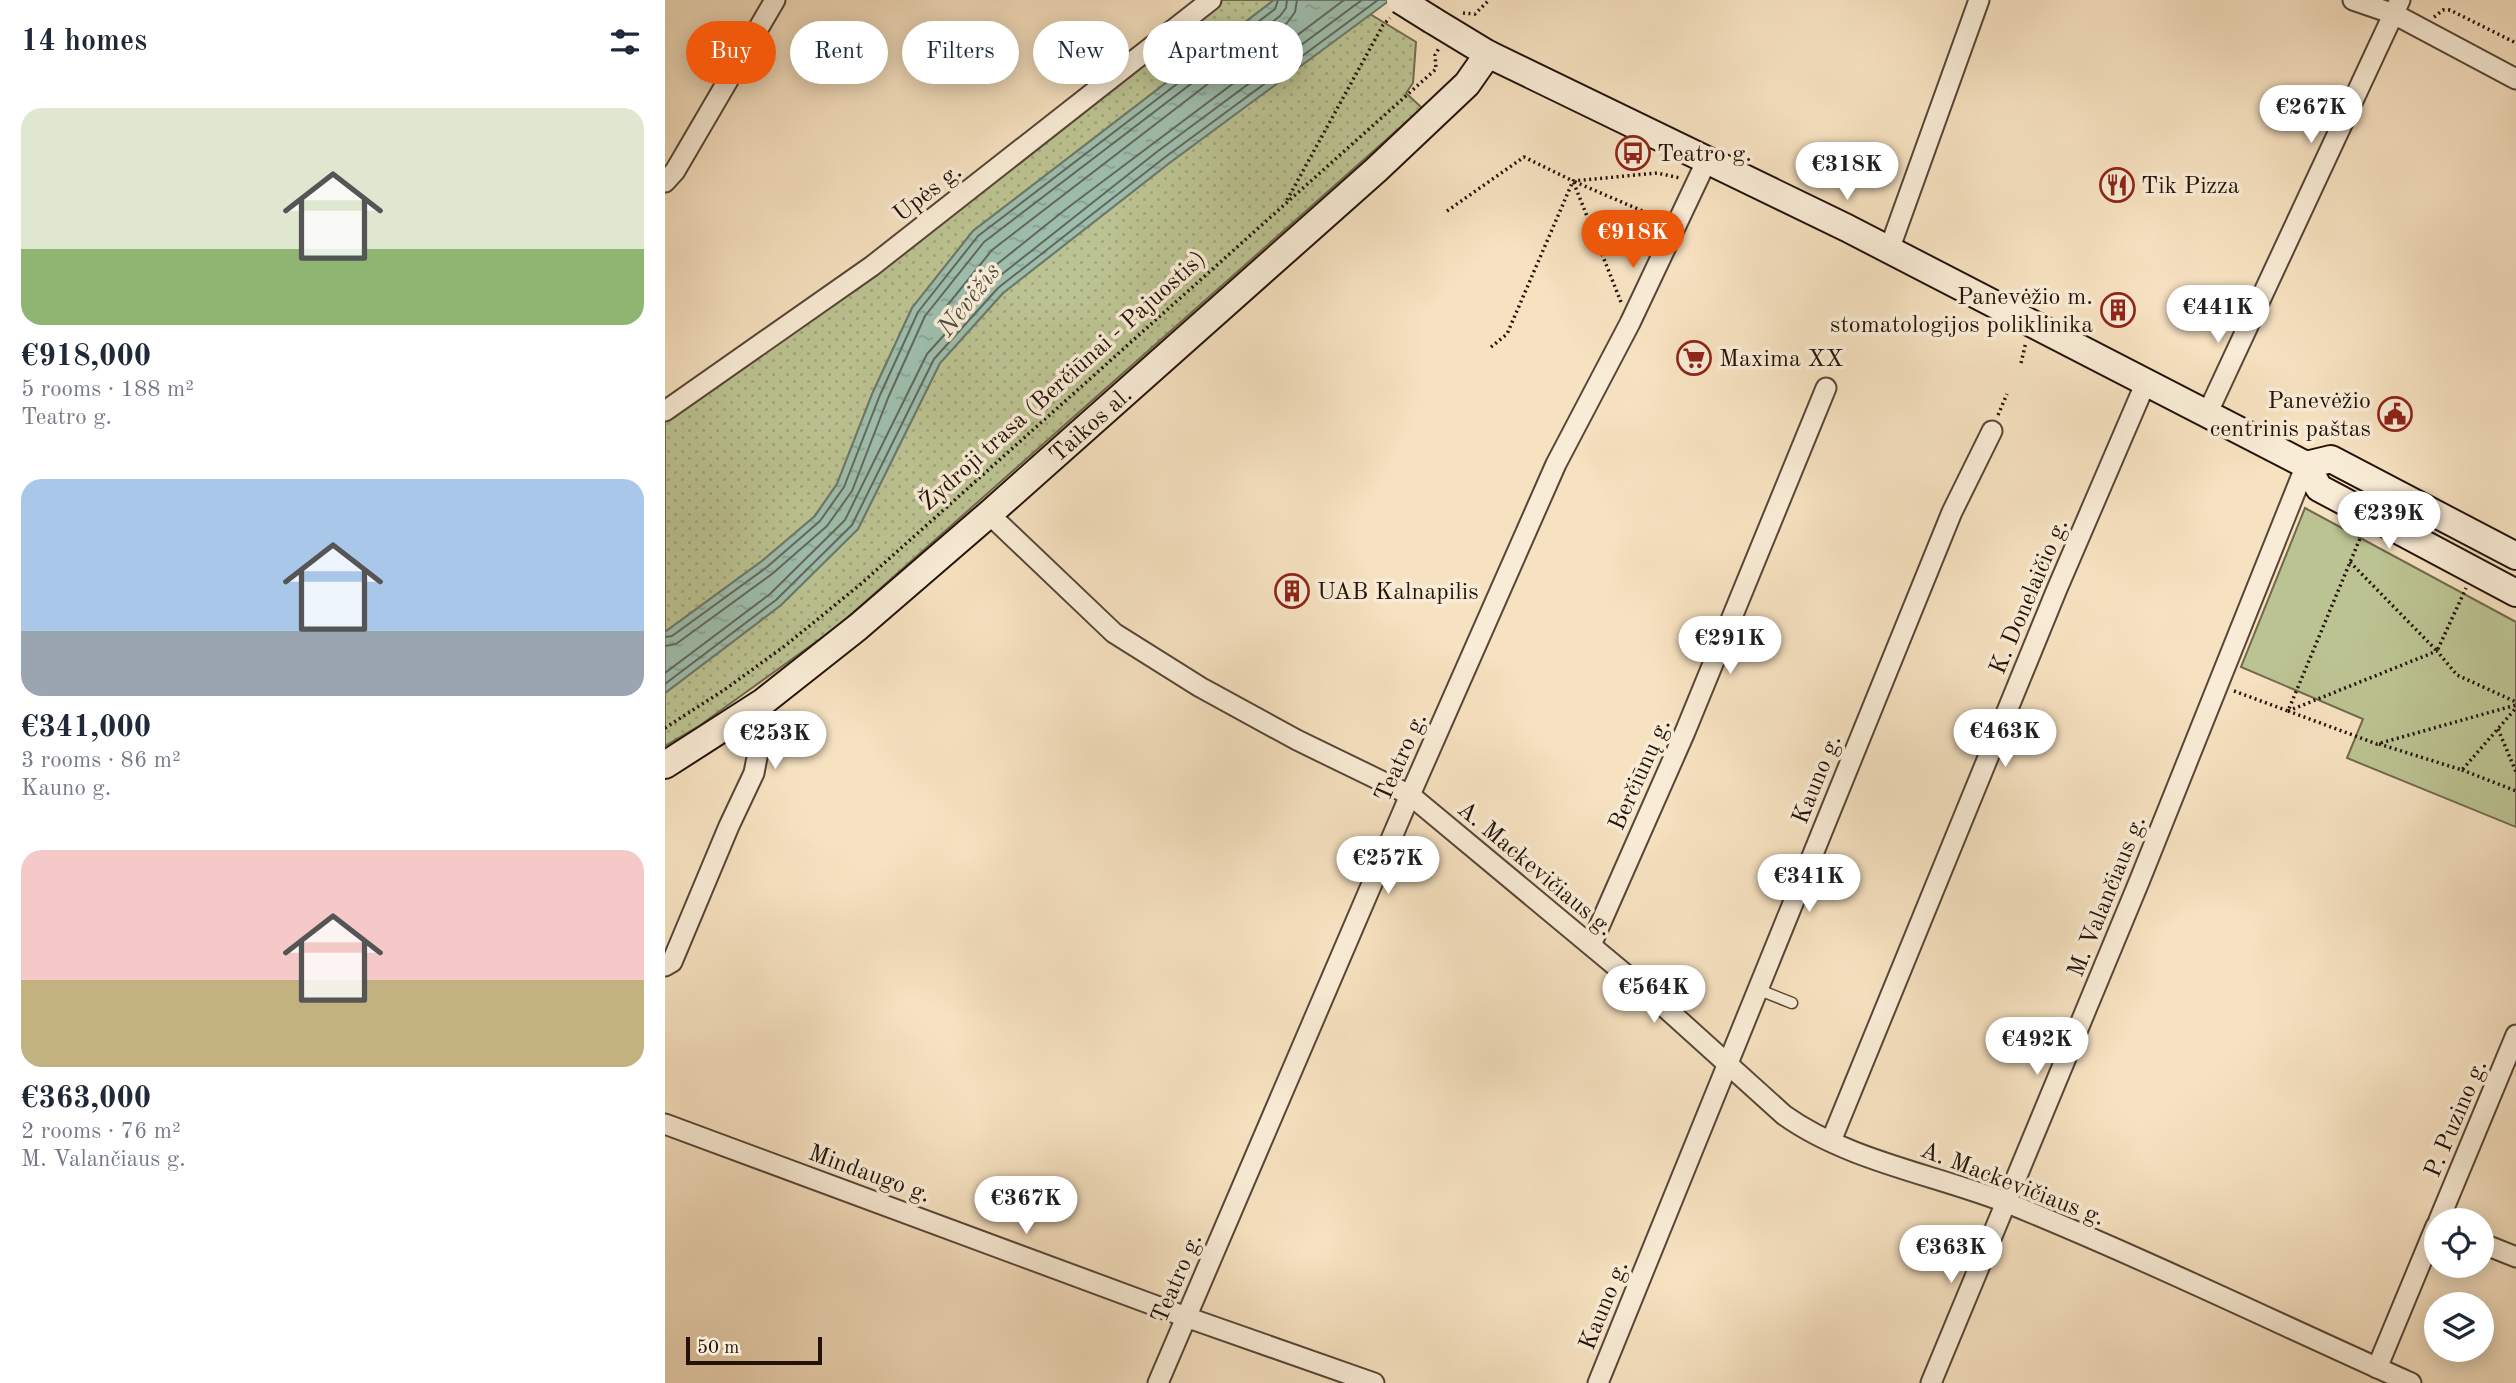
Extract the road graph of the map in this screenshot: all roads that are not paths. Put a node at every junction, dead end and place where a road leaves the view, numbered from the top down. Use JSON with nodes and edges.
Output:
{"nodes":[{"id":1,"x":775,"y":0,"type":"edge"},
{"id":2,"x":1211,"y":0,"type":"edge"},
{"id":3,"x":1400,"y":0,"type":"edge"},
{"id":4,"x":1979,"y":0,"type":"edge"},
{"id":5,"x":2353,"y":0,"type":"edge"},
{"id":6,"x":2397,"y":7,"type":"edge"},
{"id":7,"x":1488,"y":54,"type":"junction"},
{"id":8,"x":2516,"y":79,"type":"edge"},
{"id":9,"x":1702,"y":171,"type":"junction"},
{"id":10,"x":665,"y":182,"type":"edge"},
{"id":11,"x":1889,"y":250,"type":"junction"},
{"id":12,"x":2146,"y":382,"type":"junction"},
{"id":13,"x":1826,"y":388,"type":"dead end"},
{"id":14,"x":665,"y":411,"type":"edge"},
{"id":15,"x":2207,"y":414,"type":"junction"},
{"id":16,"x":1992,"y":431,"type":"dead end"},
{"id":17,"x":2306,"y":465,"type":"junction"},
{"id":18,"x":989,"y":514,"type":"junction"},
{"id":19,"x":2516,"y":556,"type":"edge"},
{"id":20,"x":2516,"y":593,"type":"edge"},
{"id":21,"x":744,"y":715,"type":"junction"},
{"id":22,"x":665,"y":765,"type":"edge"},
{"id":23,"x":1410,"y":795,"type":"junction"},
{"id":24,"x":1591,"y":945,"type":"junction"},
{"id":25,"x":665,"y":966,"type":"edge"},
{"id":26,"x":1757,"y":989,"type":"junction"},
{"id":27,"x":1792,"y":1003,"type":"dead end"},
{"id":28,"x":2516,"y":1035,"type":"edge"},
{"id":29,"x":1727,"y":1062,"type":"junction"},
{"id":30,"x":665,"y":1124,"type":"edge"},
{"id":31,"x":1831,"y":1141,"type":"junction"},
{"id":32,"x":2007,"y":1203,"type":"junction"},
{"id":33,"x":2444,"y":1208,"type":"edge"},
{"id":34,"x":2494,"y":1248,"type":"edge"},
{"id":35,"x":2424,"y":1255,"type":"edge"},
{"id":36,"x":2516,"y":1256,"type":"edge"},
{"id":37,"x":1186,"y":1317,"type":"junction"},
{"id":38,"x":2377,"y":1368,"type":"junction"},
{"id":39,"x":1157,"y":1383,"type":"edge"},
{"id":40,"x":1374,"y":1383,"type":"edge"},
{"id":41,"x":1598,"y":1383,"type":"edge"},
{"id":42,"x":1931,"y":1383,"type":"edge"},
{"id":43,"x":2411,"y":1383,"type":"edge"}],
"edges":[{"from":1,"to":10,"type":"street"},
{"from":2,"to":14,"type":"street","name":"Upės g."},
{"from":3,"to":7,"type":"main road","bridge":true},
{"from":4,"to":11,"type":"street"},
{"from":5,"to":6,"type":"street"},
{"from":6,"to":8,"type":"street"},
{"from":6,"to":15,"type":"street"},
{"from":7,"to":9,"type":"main road"},
{"from":7,"to":18,"type":"main road","name":"Taikos al."},
{"from":9,"to":11,"type":"main road"},
{"from":9,"to":23,"type":"street","name":"Teatro g."},
{"from":11,"to":12,"type":"main road"},
{"from":12,"to":15,"type":"main road"},
{"from":12,"to":31,"type":"street","name":"K. Donelaičio g."},
{"from":13,"to":24,"type":"street","name":"Berčiūnų g."},
{"from":15,"to":17,"type":"main road"},
{"from":16,"to":26,"type":"street","name":"Kauno g."},
{"from":17,"to":19,"type":"main road"},
{"from":17,"to":20,"type":"main road"},
{"from":17,"to":32,"type":"street","name":"M. Valančiaus g."},
{"from":18,"to":21,"type":"main road","name":"Taikos al."},
{"from":18,"to":23,"type":"street","name":"A. Mackevičiaus g."},
{"from":21,"to":22,"type":"main road","name":"Taikos al."},
{"from":21,"to":25,"type":"street"},
{"from":23,"to":24,"type":"street","name":"A. Mackevičiaus g."},
{"from":23,"to":37,"type":"street","name":"Teatro g."},
{"from":24,"to":29,"type":"street","name":"A. Mackevičiaus g."},
{"from":26,"to":27,"type":"lane"},
{"from":26,"to":29,"type":"street","name":"Kauno g."},
{"from":28,"to":33,"type":"street","name":"P. Puzino g."},
{"from":29,"to":31,"type":"street","name":"A. Mackevičiaus g."},
{"from":29,"to":41,"type":"street","name":"Kauno g."},
{"from":30,"to":37,"type":"street","name":"Mindaugo g."},
{"from":31,"to":32,"type":"street","name":"A. Mackevičiaus g."},
{"from":32,"to":38,"type":"street","name":"A. Mackevičiaus g."},
{"from":32,"to":42,"type":"street","name":"M. Valančiaus g."},
{"from":34,"to":36,"type":"street"},
{"from":35,"to":38,"type":"street"},
{"from":37,"to":39,"type":"street","name":"Teatro g."},
{"from":37,"to":40,"type":"street","name":"Mindaugo g."},
{"from":38,"to":43,"type":"street","name":"A. Mackevičiaus g."}]}
